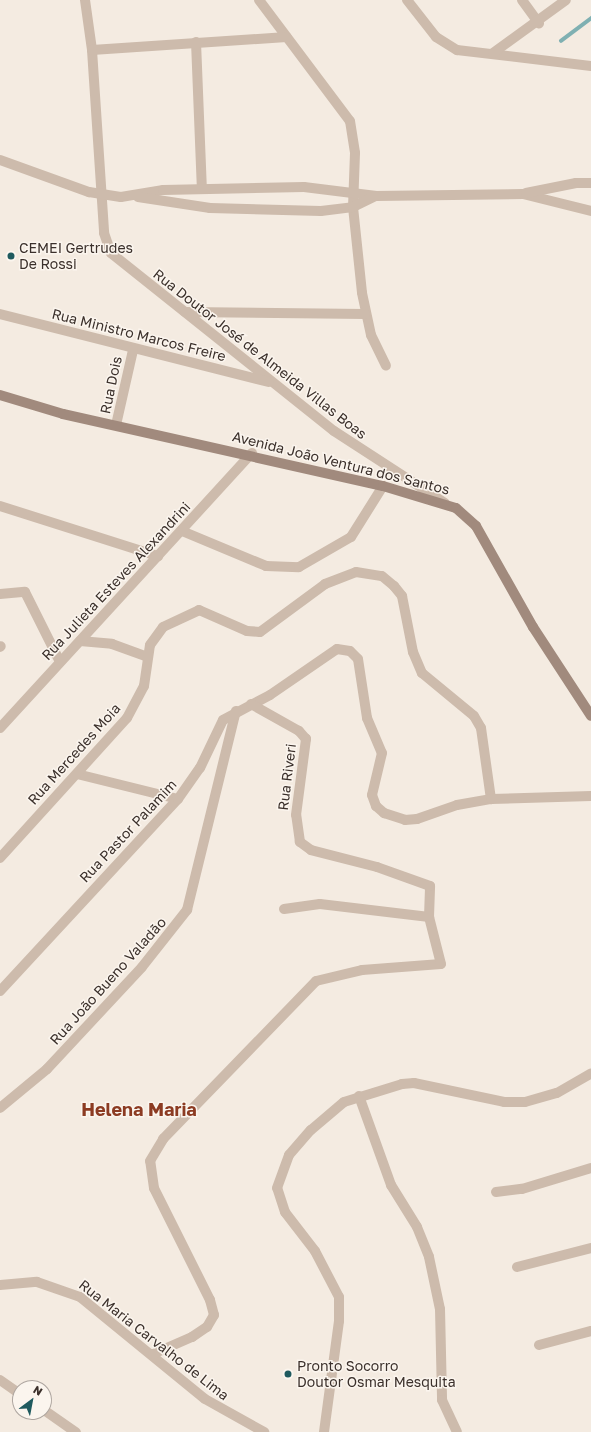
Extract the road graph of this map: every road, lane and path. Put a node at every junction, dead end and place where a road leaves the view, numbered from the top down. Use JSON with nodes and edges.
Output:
{"nodes":[{"id":1,"x":85,"y":0,"type":"edge"},
{"id":2,"x":260,"y":0,"type":"edge"},
{"id":3,"x":407,"y":0,"type":"edge"},
{"id":4,"x":522,"y":0,"type":"edge"},
{"id":5,"x":566,"y":0,"type":"edge"},
{"id":6,"x":539,"y":23,"type":"junction"},
{"id":7,"x":286,"y":37,"type":"junction"},
{"id":8,"x":196,"y":42,"type":"junction"},
{"id":9,"x":92,"y":50,"type":"junction"},
{"id":10,"x":493,"y":53,"type":"junction"},
{"id":11,"x":591,"y":66,"type":"edge"},
{"id":12,"x":0,"y":160,"type":"edge"},
{"id":13,"x":591,"y":183,"type":"edge"},
{"id":14,"x":202,"y":189,"type":"junction"},
{"id":15,"x":353,"y":191,"type":"junction"},
{"id":16,"x":523,"y":194,"type":"junction"},
{"id":17,"x":102,"y":195,"type":"junction"},
{"id":18,"x":131,"y":195,"type":"junction"},
{"id":19,"x":376,"y":196,"type":"junction"},
{"id":20,"x":353,"y":207,"type":"junction"},
{"id":21,"x":591,"y":211,"type":"edge"},
{"id":22,"x":185,"y":312,"type":"junction"},
{"id":23,"x":0,"y":314,"type":"edge"},
{"id":24,"x":365,"y":314,"type":"junction"},
{"id":25,"x":133,"y":350,"type":"junction"},
{"id":26,"x":386,"y":366,"type":"dead end"},
{"id":27,"x":272,"y":383,"type":"junction"},
{"id":28,"x":0,"y":395,"type":"edge"},
{"id":29,"x":116,"y":425,"type":"junction"},
{"id":30,"x":252,"y":454,"type":"junction"},
{"id":31,"x":383,"y":486,"type":"junction"},
{"id":32,"x":447,"y":504,"type":"junction"},
{"id":33,"x":0,"y":506,"type":"edge"},
{"id":34,"x":182,"y":531,"type":"junction"},
{"id":35,"x":158,"y":556,"type":"junction"},
{"id":36,"x":0,"y":594,"type":"edge"},
{"id":37,"x":80,"y":641,"type":"junction"},
{"id":38,"x":147,"y":657,"type":"junction"},
{"id":39,"x":60,"y":662,"type":"junction"},
{"id":40,"x":251,"y":704,"type":"junction"},
{"id":41,"x":236,"y":711,"type":"junction"},
{"id":42,"x":591,"y":716,"type":"edge"},
{"id":43,"x":0,"y":728,"type":"edge"},
{"id":44,"x":77,"y":774,"type":"junction"},
{"id":45,"x":591,"y":796,"type":"edge"},
{"id":46,"x":178,"y":799,"type":"junction"},
{"id":47,"x":491,"y":800,"type":"junction"},
{"id":48,"x":0,"y":858,"type":"edge"},
{"id":49,"x":284,"y":909,"type":"dead end"},
{"id":50,"x":430,"y":917,"type":"junction"},
{"id":51,"x":0,"y":991,"type":"edge"},
{"id":52,"x":591,"y":1073,"type":"edge"},
{"id":53,"x":359,"y":1096,"type":"junction"},
{"id":54,"x":0,"y":1108,"type":"edge"},
{"id":55,"x":591,"y":1168,"type":"edge"},
{"id":56,"x":496,"y":1192,"type":"dead end"},
{"id":57,"x":591,"y":1248,"type":"edge"},
{"id":58,"x":517,"y":1267,"type":"dead end"},
{"id":59,"x":4,"y":1284,"type":"edge"},
{"id":60,"x":0,"y":1291,"type":"edge"},
{"id":61,"x":591,"y":1331,"type":"edge"},
{"id":62,"x":539,"y":1345,"type":"dead end"},
{"id":63,"x":154,"y":1354,"type":"junction"},
{"id":64,"x":0,"y":1380,"type":"edge"},
{"id":65,"x":12,"y":1388,"type":"edge"},
{"id":66,"x":52,"y":1416,"type":"edge"},
{"id":67,"x":76,"y":1432,"type":"edge"},
{"id":68,"x":264,"y":1432,"type":"edge"},
{"id":69,"x":324,"y":1432,"type":"edge"},
{"id":70,"x":457,"y":1432,"type":"edge"}],
"edges":[{"from":1,"to":9,"type":"street","name":"Rua Doutor José de Almeida Villas Boas"},
{"from":2,"to":7,"type":"street"},
{"from":3,"to":10,"type":"street"},
{"from":4,"to":6,"type":"street"},
{"from":5,"to":6,"type":"street"},
{"from":6,"to":10,"type":"street"},
{"from":7,"to":8,"type":"street"},
{"from":7,"to":15,"type":"street"},
{"from":8,"to":9,"type":"street"},
{"from":8,"to":14,"type":"street"},
{"from":9,"to":17,"type":"street","name":"Rua Doutor José de Almeida Villas Boas"},
{"from":10,"to":11,"type":"street"},
{"from":12,"to":17,"type":"street"},
{"from":13,"to":16,"type":"street"},
{"from":14,"to":15,"type":"street"},
{"from":14,"to":18,"type":"street"},
{"from":15,"to":19,"type":"street"},
{"from":15,"to":20,"type":"street"},
{"from":16,"to":19,"type":"street"},
{"from":16,"to":21,"type":"street"},
{"from":17,"to":18,"type":"street"},
{"from":17,"to":22,"type":"street","name":"Rua Doutor José de Almeida Villas Boas"},
{"from":18,"to":20,"type":"street"},
{"from":19,"to":20,"type":"street"},
{"from":20,"to":24,"type":"street"},
{"from":22,"to":24,"type":"street"},
{"from":22,"to":27,"type":"street","name":"Rua Doutor José de Almeida Villas Boas"},
{"from":23,"to":25,"type":"street","name":"Rua Ministro Marcos Freire"},
{"from":24,"to":26,"type":"street"},
{"from":25,"to":27,"type":"street","name":"Rua Ministro Marcos Freire"},
{"from":25,"to":29,"type":"street","name":"Rua Dois"},
{"from":27,"to":32,"type":"street","name":"Rua Doutor José de Almeida Villas Boas"},
{"from":28,"to":29,"type":"main road","name":"Avenida João Ventura dos Santos"},
{"from":29,"to":30,"type":"main road","name":"Avenida João Ventura dos Santos"},
{"from":30,"to":31,"type":"main road","name":"Avenida João Ventura dos Santos"},
{"from":30,"to":34,"type":"street","name":"Rua Julieta Esteves Alexandrini"},
{"from":31,"to":32,"type":"main road","name":"Avenida João Ventura dos Santos"},
{"from":31,"to":34,"type":"street"},
{"from":32,"to":42,"type":"main road","name":"Avenida João Ventura dos Santos"},
{"from":33,"to":35,"type":"street"},
{"from":34,"to":35,"type":"street","name":"Rua Julieta Esteves Alexandrini"},
{"from":35,"to":37,"type":"street","name":"Rua Julieta Esteves Alexandrini"},
{"from":36,"to":39,"type":"street"},
{"from":37,"to":38,"type":"street"},
{"from":37,"to":39,"type":"street","name":"Rua Julieta Esteves Alexandrini"},
{"from":38,"to":44,"type":"street","name":"Rua Mercedes Moia"},
{"from":38,"to":47,"type":"street","name":"Rua Mercedes Moia"},
{"from":39,"to":43,"type":"street","name":"Rua Julieta Esteves Alexandrini"},
{"from":40,"to":41,"type":"street","name":"Rua Pastor Palamim"},
{"from":40,"to":47,"type":"street","name":"Rua Pastor Palamim"},
{"from":40,"to":50,"type":"street","name":"Rua Riveri"},
{"from":41,"to":46,"type":"street","name":"Rua Pastor Palamim"},
{"from":41,"to":54,"type":"street","name":"Rua João Bueno Valadão"},
{"from":44,"to":46,"type":"street"},
{"from":44,"to":48,"type":"street","name":"Rua Mercedes Moia"},
{"from":45,"to":47,"type":"street","name":"Rua Pastor Palamim"},
{"from":46,"to":51,"type":"street","name":"Rua Pastor Palamim"},
{"from":49,"to":50,"type":"street"},
{"from":50,"to":63,"type":"street"},
{"from":52,"to":53,"type":"street"},
{"from":53,"to":69,"type":"street"},
{"from":53,"to":70,"type":"street"},
{"from":55,"to":56,"type":"street"},
{"from":57,"to":58,"type":"street"},
{"from":59,"to":60,"type":"street"},
{"from":59,"to":63,"type":"street","name":"Rua Maria Carvalho de Lima"},
{"from":61,"to":62,"type":"street"},
{"from":63,"to":68,"type":"street","name":"Rua Maria Carvalho de Lima"},
{"from":64,"to":65,"type":"street"},
{"from":66,"to":67,"type":"street"}]}
